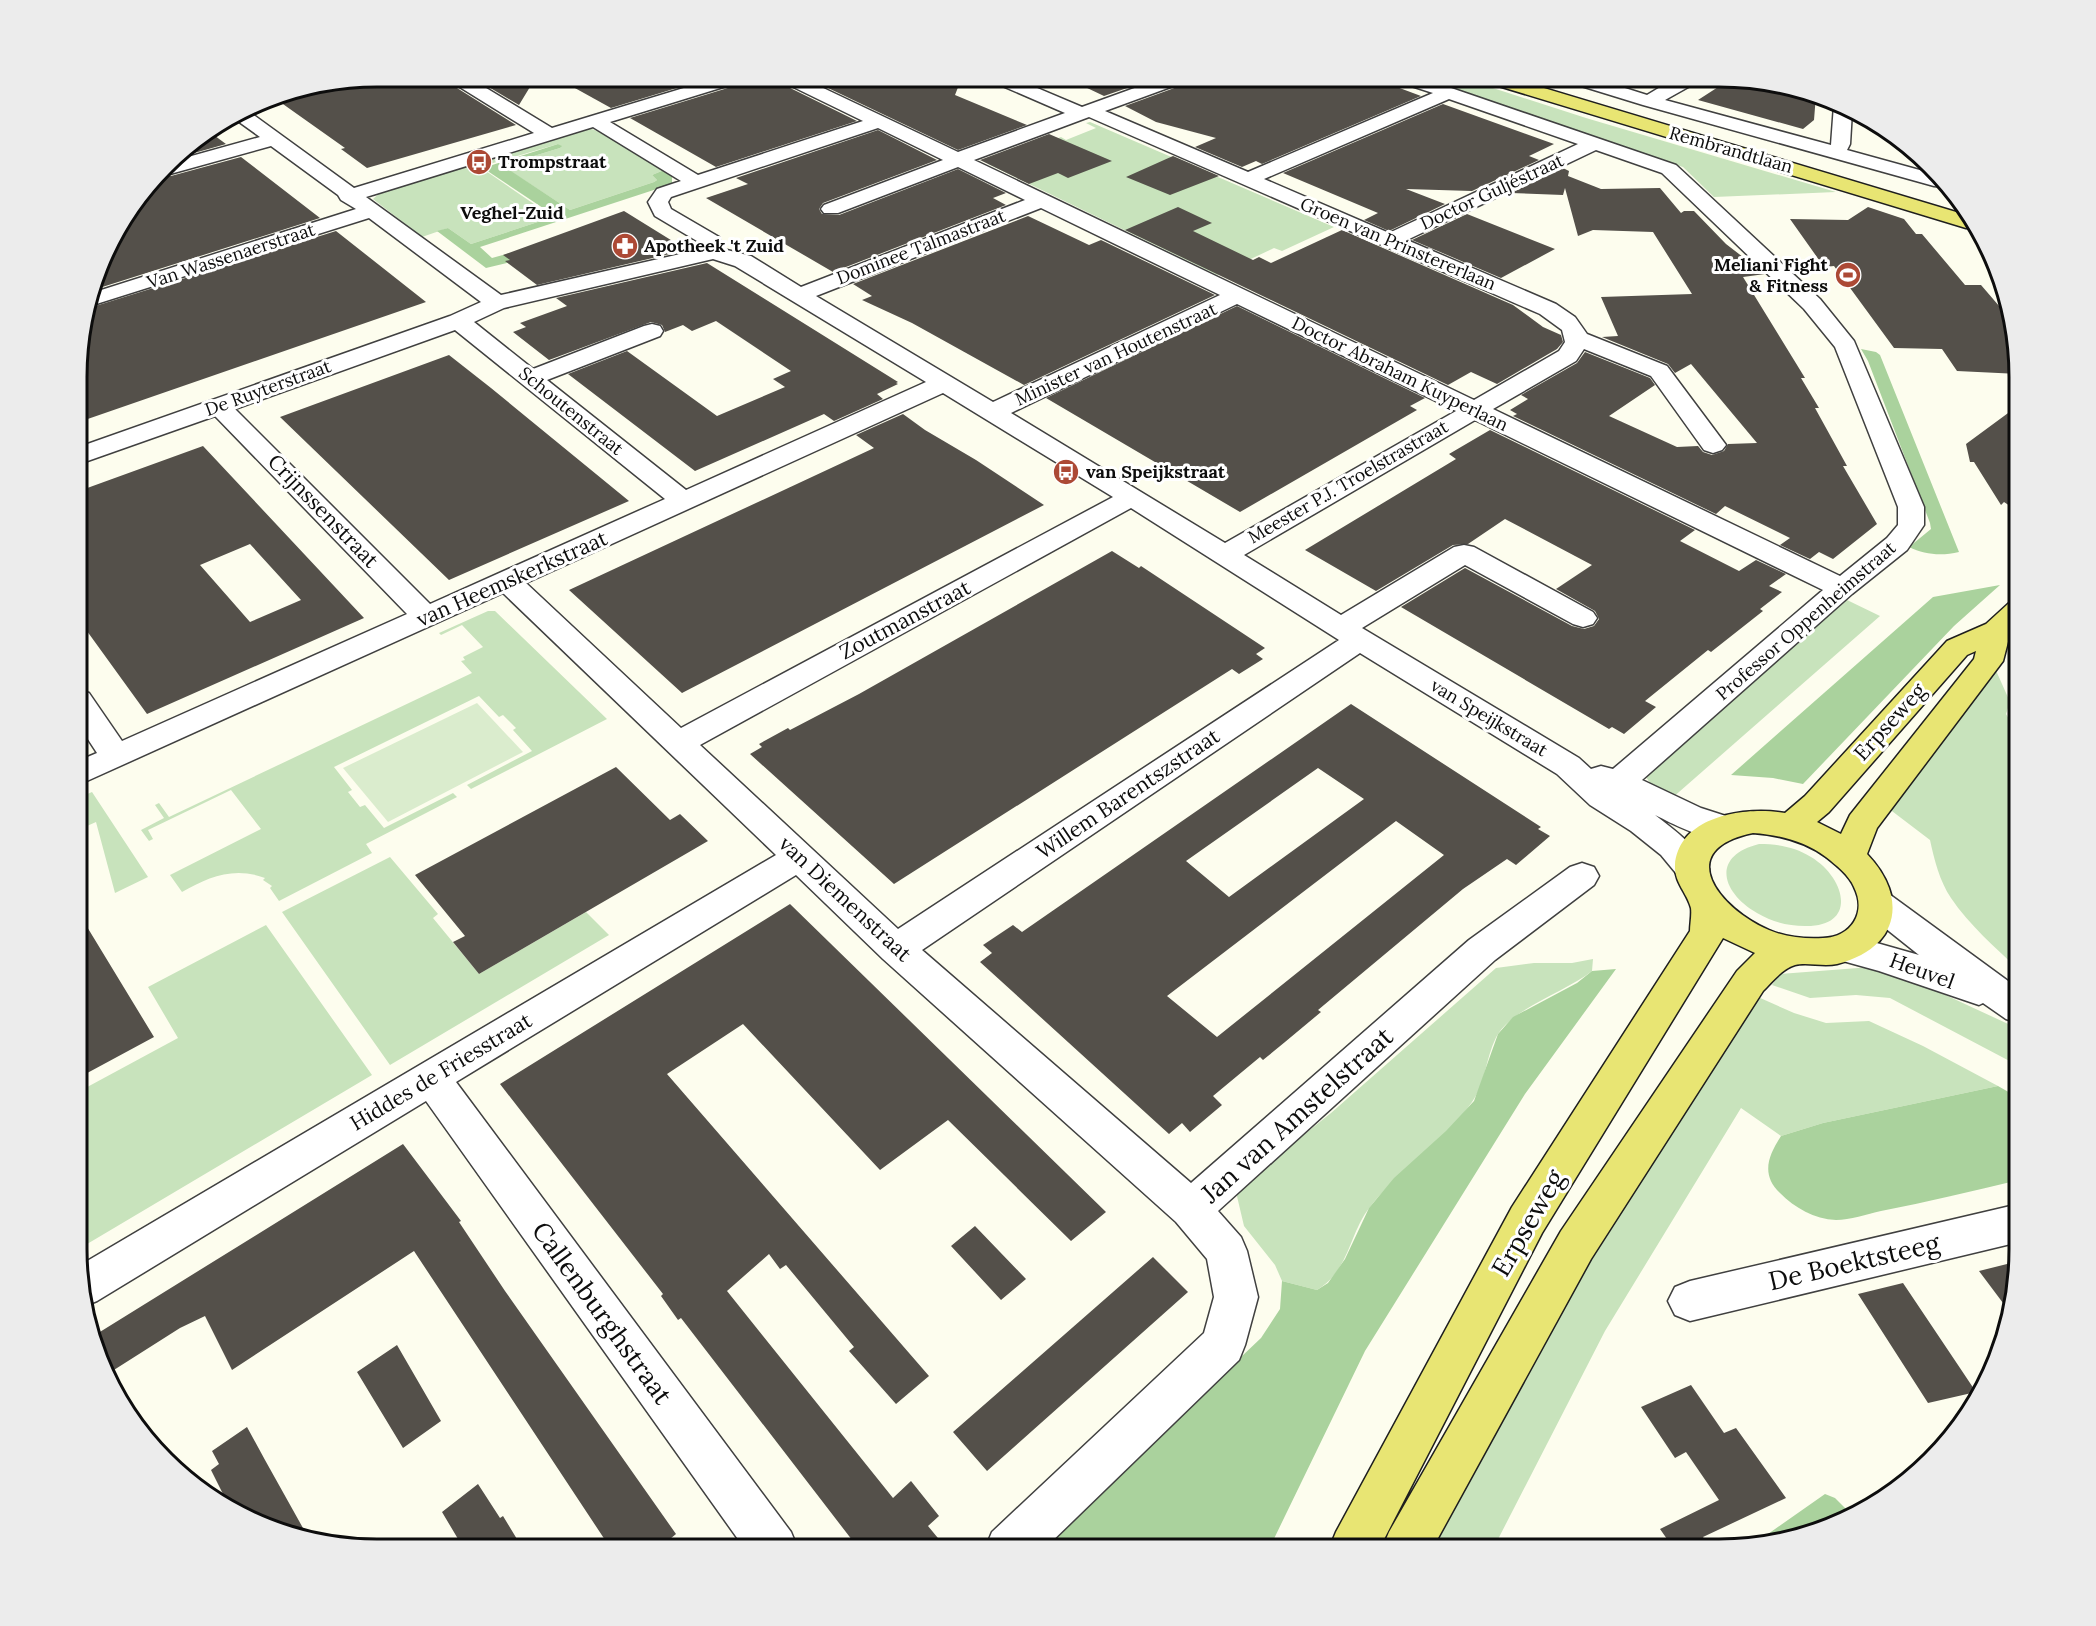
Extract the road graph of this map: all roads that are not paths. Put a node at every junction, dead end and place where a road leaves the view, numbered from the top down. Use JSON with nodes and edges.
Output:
{"nodes":[{"id":1,"x":474,"y":87,"type":"edge"},
{"id":2,"x":680,"y":87,"type":"edge"},
{"id":3,"x":808,"y":87,"type":"edge"},
{"id":4,"x":1023,"y":87,"type":"edge"},
{"id":5,"x":1153,"y":87,"type":"edge"},
{"id":6,"x":1431,"y":87,"type":"edge"},
{"id":7,"x":1521,"y":87,"type":"edge"},
{"id":8,"x":1566,"y":87,"type":"edge"},
{"id":9,"x":1604,"y":87,"type":"edge"},
{"id":10,"x":1675,"y":87,"type":"edge"},
{"id":11,"x":1449,"y":93,"type":"junction"},
{"id":12,"x":1649,"y":101,"type":"junction"},
{"id":13,"x":1086,"y":112,"type":"junction"},
{"id":14,"x":1842,"y":115,"type":"edge"},
{"id":15,"x":246,"y":118,"type":"edge"},
{"id":16,"x":594,"y":120,"type":"junction"},
{"id":17,"x":881,"y":121,"type":"junction"},
{"id":18,"x":549,"y":134,"type":"junction"},
{"id":19,"x":274,"y":139,"type":"junction"},
{"id":20,"x":1593,"y":144,"type":"junction"},
{"id":21,"x":1835,"y":153,"type":"junction"},
{"id":22,"x":958,"y":159,"type":"junction"},
{"id":23,"x":179,"y":166,"type":"edge"},
{"id":24,"x":1248,"y":179,"type":"junction"},
{"id":25,"x":1931,"y":179,"type":"edge"},
{"id":26,"x":696,"y":182,"type":"junction"},
{"id":27,"x":348,"y":196,"type":"junction"},
{"id":28,"x":1947,"y":199,"type":"edge"},
{"id":29,"x":1043,"y":200,"type":"junction"},
{"id":30,"x":831,"y":209,"type":"dead end"},
{"id":31,"x":370,"y":212,"type":"junction"},
{"id":32,"x":1963,"y":221,"type":"edge"},
{"id":33,"x":1391,"y":240,"type":"junction"},
{"id":34,"x":713,"y":253,"type":"junction"},
{"id":35,"x":799,"y":295,"type":"junction"},
{"id":36,"x":1238,"y":295,"type":"junction"},
{"id":37,"x":98,"y":298,"type":"edge"},
{"id":38,"x":497,"y":303,"type":"junction"},
{"id":39,"x":458,"y":321,"type":"junction"},
{"id":40,"x":652,"y":331,"type":"dead end"},
{"id":41,"x":1577,"y":338,"type":"junction"},
{"id":42,"x":530,"y":378,"type":"junction"},
{"id":43,"x":945,"y":384,"type":"junction"},
{"id":44,"x":219,"y":406,"type":"junction"},
{"id":45,"x":1473,"y":409,"type":"junction"},
{"id":46,"x":993,"y":412,"type":"junction"},
{"id":47,"x":1713,"y":445,"type":"dead end"},
{"id":48,"x":87,"y":453,"type":"edge"},
{"id":49,"x":1132,"y":497,"type":"junction"},
{"id":50,"x":684,"y":501,"type":"junction"},
{"id":51,"x":1224,"y":555,"type":"junction"},
{"id":52,"x":507,"y":581,"type":"junction"},
{"id":53,"x":1842,"y":588,"type":"junction"},
{"id":54,"x":426,"y":617,"type":"junction"},
{"id":55,"x":1583,"y":618,"type":"dead end"},
{"id":56,"x":2009,"y":619,"type":"edge"},
{"id":57,"x":1996,"y":631,"type":"junction"},
{"id":58,"x":1351,"y":634,"type":"junction"},
{"id":59,"x":87,"y":714,"type":"edge"},
{"id":60,"x":678,"y":743,"type":"junction"},
{"id":61,"x":116,"y":757,"type":"junction"},
{"id":62,"x":87,"y":770,"type":"edge"},
{"id":63,"x":1610,"y":790,"type":"junction"},
{"id":64,"x":1791,"y":826,"type":"junction"},
{"id":65,"x":1720,"y":827,"type":"junction"},
{"id":66,"x":800,"y":856,"type":"junction"},
{"id":67,"x":1849,"y":856,"type":"junction"},
{"id":68,"x":1582,"y":876,"type":"dead end"},
{"id":69,"x":1700,"y":886,"type":"junction"},
{"id":70,"x":1877,"y":903,"type":"junction"},
{"id":71,"x":1845,"y":948,"type":"junction"},
{"id":72,"x":896,"y":949,"type":"junction"},
{"id":73,"x":1791,"y":951,"type":"junction"},
{"id":74,"x":2008,"y":1002,"type":"edge"},
{"id":75,"x":431,"y":1078,"type":"junction"},
{"id":76,"x":1191,"y":1209,"type":"junction"},
{"id":77,"x":2009,"y":1225,"type":"edge"},
{"id":78,"x":89,"y":1283,"type":"edge"},
{"id":79,"x":1690,"y":1301,"type":"dead end"},
{"id":80,"x":767,"y":1539,"type":"edge"},
{"id":81,"x":1019,"y":1539,"type":"edge"},
{"id":82,"x":1358,"y":1539,"type":"edge"},
{"id":83,"x":1412,"y":1539,"type":"edge"}],
"edges":[{"from":1,"to":18,"type":"street"},
{"from":2,"to":16,"type":"street"},
{"from":3,"to":17,"type":"street","name":"Doctor Abraham Kuyperlaan"},
{"from":4,"to":13,"type":"street","name":"Groen van Prinstererlaan"},
{"from":5,"to":13,"type":"street"},
{"from":6,"to":11,"type":"street","name":"Professor Oppenheimstraat"},
{"from":7,"to":32,"type":"main road","name":"Rembrandtlaan"},
{"from":8,"to":28,"type":"main road","name":"Rembrandtlaan"},
{"from":9,"to":12,"type":"street","name":"Rembrandtlaan"},
{"from":10,"to":12,"type":"street"},
{"from":11,"to":20,"type":"street","name":"Professor Oppenheimstraat"},
{"from":11,"to":24,"type":"street"},
{"from":12,"to":21,"type":"street","name":"Rembrandtlaan"},
{"from":13,"to":22,"type":"street"},
{"from":13,"to":24,"type":"street","name":"Groen van Prinstererlaan"},
{"from":14,"to":21,"type":"street"},
{"from":15,"to":19,"type":"street"},
{"from":16,"to":18,"type":"street"},
{"from":16,"to":26,"type":"street"},
{"from":17,"to":22,"type":"street","name":"Doctor Abraham Kuyperlaan"},
{"from":17,"to":26,"type":"street"},
{"from":18,"to":27,"type":"street"},
{"from":19,"to":23,"type":"street"},
{"from":19,"to":27,"type":"street"},
{"from":20,"to":33,"type":"street","name":"Doctor Guljéstraat"},
{"from":20,"to":53,"type":"street","name":"Professor Oppenheimstraat"},
{"from":21,"to":25,"type":"street","name":"Rembrandtlaan"},
{"from":22,"to":29,"type":"street","name":"Doctor Abraham Kuyperlaan"},
{"from":22,"to":30,"type":"street"},
{"from":24,"to":33,"type":"street","name":"Groen van Prinstererlaan"},
{"from":26,"to":34,"type":"street"},
{"from":27,"to":31,"type":"street"},
{"from":29,"to":35,"type":"street","name":"Dominee Talmastraat"},
{"from":29,"to":36,"type":"street","name":"Doctor Abraham Kuyperlaan"},
{"from":31,"to":37,"type":"street","name":"Van Wassenaerstraat"},
{"from":31,"to":38,"type":"street"},
{"from":33,"to":41,"type":"street","name":"Groen van Prinstererlaan"},
{"from":34,"to":35,"type":"street","name":"van Speijkstraat"},
{"from":34,"to":38,"type":"street","name":"De Ruyterstraat"},
{"from":35,"to":43,"type":"street","name":"van Speijkstraat"},
{"from":36,"to":45,"type":"street","name":"Doctor Abraham Kuyperlaan"},
{"from":36,"to":46,"type":"street","name":"Minister van Houtenstraat"},
{"from":38,"to":39,"type":"street","name":"De Ruyterstraat"},
{"from":39,"to":42,"type":"street","name":"Schoutenstraat"},
{"from":39,"to":44,"type":"street","name":"De Ruyterstraat"},
{"from":40,"to":42,"type":"street"},
{"from":41,"to":45,"type":"street"},
{"from":41,"to":47,"type":"street"},
{"from":42,"to":50,"type":"street","name":"Schoutenstraat"},
{"from":43,"to":46,"type":"street","name":"van Speijkstraat"},
{"from":43,"to":50,"type":"street","name":"van Heemskerkstraat"},
{"from":44,"to":48,"type":"street","name":"De Ruyterstraat"},
{"from":44,"to":54,"type":"street","name":"Crijnssenstraat"},
{"from":45,"to":51,"type":"street","name":"Meester P.J. Troelstrastraat"},
{"from":45,"to":53,"type":"street","name":"Doctor Abraham Kuyperlaan"},
{"from":46,"to":49,"type":"street","name":"van Speijkstraat"},
{"from":49,"to":51,"type":"street","name":"van Speijkstraat"},
{"from":49,"to":60,"type":"street","name":"Zoutmanstraat"},
{"from":50,"to":52,"type":"street","name":"van Heemskerkstraat"},
{"from":51,"to":58,"type":"street","name":"van Speijkstraat"},
{"from":52,"to":54,"type":"street","name":"van Heemskerkstraat"},
{"from":52,"to":60,"type":"street","name":"van Diemenstraat"},
{"from":53,"to":63,"type":"street","name":"Professor Oppenheimstraat"},
{"from":54,"to":61,"type":"street","name":"van Heemskerkstraat"},
{"from":55,"to":58,"type":"street","name":"Willem Barentszstraat"},
{"from":56,"to":57,"type":"main road","name":"Erpseweg"},
{"from":57,"to":64,"type":"main road","name":"Erpseweg"},
{"from":57,"to":67,"type":"main road","name":"Erpseweg"},
{"from":58,"to":63,"type":"street","name":"van Speijkstraat"},
{"from":58,"to":72,"type":"street","name":"Willem Barentszstraat"},
{"from":59,"to":61,"type":"street"},
{"from":60,"to":66,"type":"street","name":"van Diemenstraat"},
{"from":61,"to":62,"type":"street","name":"van Heemskerkstraat"},
{"from":63,"to":65,"type":"street","name":"van Speijkstraat"},
{"from":63,"to":69,"type":"street","name":"van Speijkstraat"},
{"from":64,"to":65,"type":"main road"},
{"from":64,"to":67,"type":"main road"},
{"from":65,"to":69,"type":"main road"},
{"from":66,"to":72,"type":"street","name":"van Diemenstraat"},
{"from":66,"to":75,"type":"street","name":"Hiddes de Friesstraat"},
{"from":67,"to":70,"type":"main road"},
{"from":68,"to":76,"type":"street","name":"Jan van Amstelstraat"},
{"from":69,"to":73,"type":"main road"},
{"from":69,"to":82,"type":"main road","name":"Erpseweg"},
{"from":70,"to":71,"type":"main road"},
{"from":70,"to":74,"type":"street","name":"Heuvel"},
{"from":71,"to":73,"type":"main road"},
{"from":71,"to":74,"type":"street","name":"Heuvel"},
{"from":72,"to":76,"type":"street","name":"van Diemenstraat"},
{"from":73,"to":83,"type":"main road"},
{"from":75,"to":78,"type":"street","name":"Hiddes de Friesstraat"},
{"from":75,"to":80,"type":"street","name":"Callenburghstraat"},
{"from":76,"to":81,"type":"street","name":"Jan van Amstelstraat"},
{"from":77,"to":79,"type":"street","name":"De Boektsteeg"}]}
